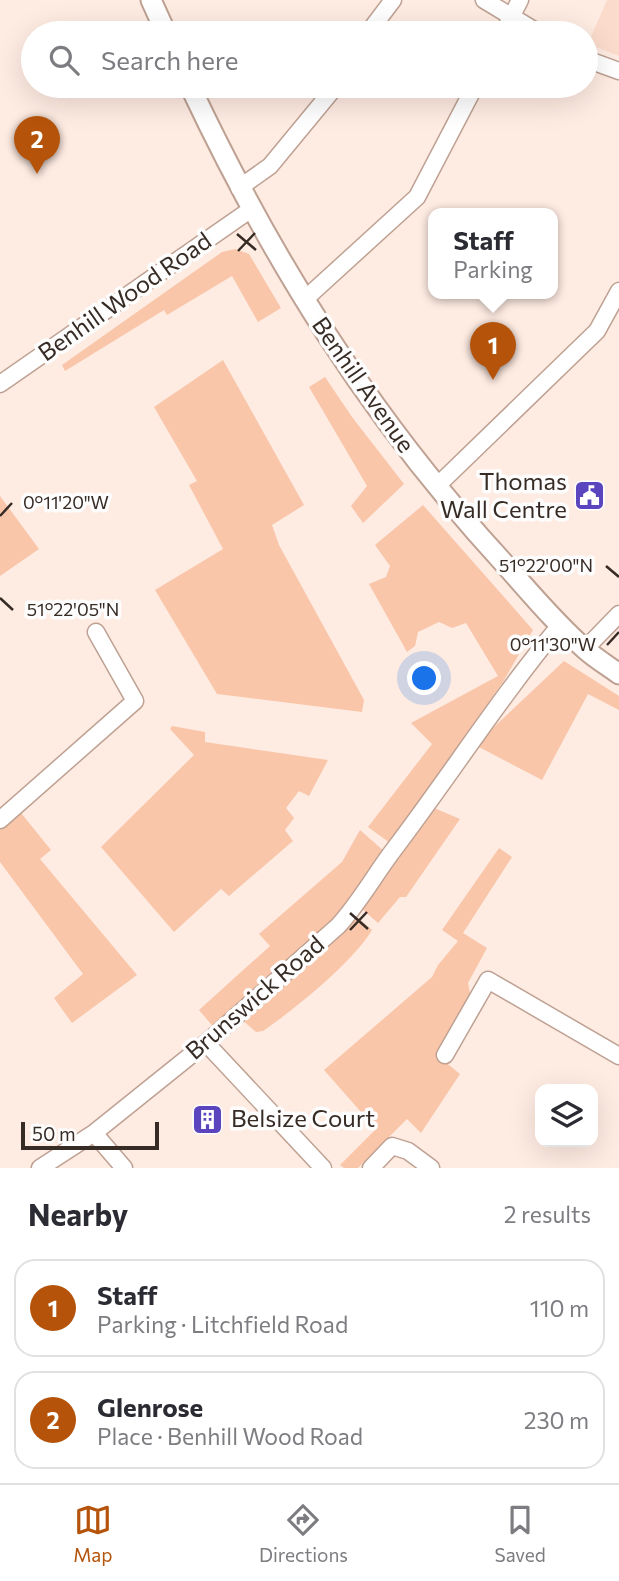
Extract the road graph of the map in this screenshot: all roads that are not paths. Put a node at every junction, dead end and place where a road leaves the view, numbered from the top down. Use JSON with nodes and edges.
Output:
{"nodes":[{"id":1,"x":151,"y":0,"type":"edge"},
{"id":2,"x":393,"y":0,"type":"edge"},
{"id":3,"x":484,"y":0,"type":"edge"},
{"id":4,"x":520,"y":0,"type":"edge"},
{"id":5,"x":512,"y":17,"type":"junction"},
{"id":6,"x":161,"y":21,"type":"edge"},
{"id":7,"x":377,"y":21,"type":"edge"},
{"id":8,"x":510,"y":21,"type":"edge"},
{"id":9,"x":519,"y":21,"type":"edge"},
{"id":10,"x":598,"y":63,"type":"edge"},
{"id":11,"x":619,"y":71,"type":"edge"},
{"id":12,"x":196,"y":98,"type":"edge"},
{"id":13,"x":326,"y":98,"type":"edge"},
{"id":14,"x":469,"y":98,"type":"edge"},
{"id":15,"x":239,"y":188,"type":"junction"},
{"id":16,"x":250,"y":209,"type":"junction"},
{"id":17,"x":619,"y":291,"type":"edge"},
{"id":18,"x":304,"y":300,"type":"junction"},
{"id":19,"x":0,"y":384,"type":"edge"},
{"id":20,"x":437,"y":486,"type":"junction"},
{"id":21,"x":619,"y":614,"type":"edge"},
{"id":22,"x":560,"y":625,"type":"junction"},
{"id":23,"x":96,"y":632,"type":"dead end"},
{"id":24,"x":585,"y":649,"type":"junction"},
{"id":25,"x":619,"y":674,"type":"edge"},
{"id":26,"x":0,"y":820,"type":"edge"},
{"id":27,"x":206,"y":1043,"type":"junction"},
{"id":28,"x":445,"y":1055,"type":"dead end"},
{"id":29,"x":619,"y":1056,"type":"edge"},
{"id":30,"x":94,"y":1133,"type":"junction"},
{"id":31,"x":40,"y":1168,"type":"edge"},
{"id":32,"x":124,"y":1168,"type":"edge"},
{"id":33,"x":323,"y":1168,"type":"edge"},
{"id":34,"x":371,"y":1168,"type":"edge"},
{"id":35,"x":431,"y":1168,"type":"edge"}],
"edges":[{"from":1,"to":6,"type":"street"},
{"from":2,"to":7,"type":"street"},
{"from":3,"to":5,"type":"street"},
{"from":4,"to":5,"type":"street"},
{"from":5,"to":8,"type":"street"},
{"from":5,"to":9,"type":"street"},
{"from":10,"to":11,"type":"street"},
{"from":12,"to":15,"type":"street","name":"Benhill Avenue"},
{"from":13,"to":15,"type":"street"},
{"from":14,"to":18,"type":"street"},
{"from":15,"to":16,"type":"street","name":"Benhill Avenue"},
{"from":16,"to":18,"type":"street","name":"Benhill Avenue"},
{"from":16,"to":19,"type":"street","name":"Benhill Wood Road"},
{"from":17,"to":20,"type":"street"},
{"from":18,"to":20,"type":"street","name":"Benhill Avenue"},
{"from":20,"to":22,"type":"street","name":"Benhill Avenue"},
{"from":21,"to":24,"type":"street"},
{"from":22,"to":24,"type":"street","name":"Benhill Avenue"},
{"from":22,"to":27,"type":"street","name":"Brunswick Road"},
{"from":23,"to":26,"type":"street"},
{"from":24,"to":25,"type":"street","name":"Benhill Avenue"},
{"from":27,"to":30,"type":"street","name":"Brunswick Road"},
{"from":27,"to":33,"type":"street"},
{"from":28,"to":29,"type":"street"},
{"from":30,"to":31,"type":"street","name":"Brunswick Road"},
{"from":30,"to":32,"type":"street"},
{"from":34,"to":35,"type":"street"}]}
